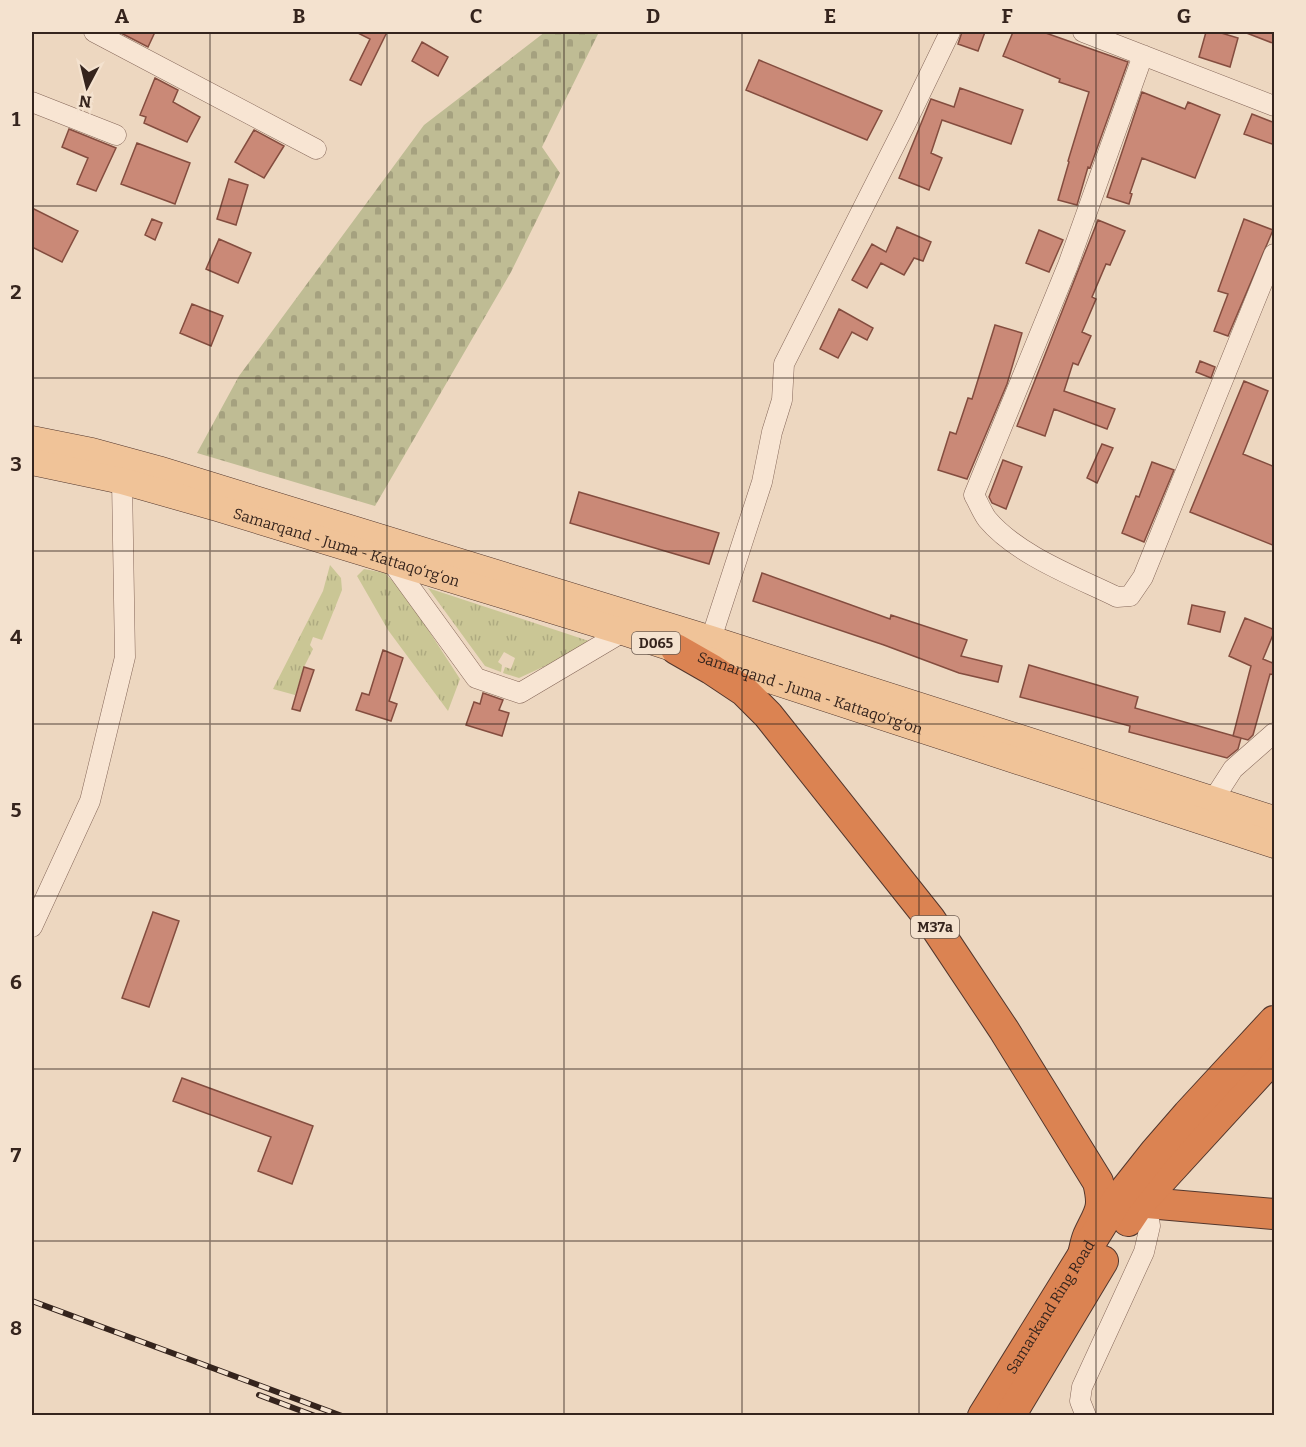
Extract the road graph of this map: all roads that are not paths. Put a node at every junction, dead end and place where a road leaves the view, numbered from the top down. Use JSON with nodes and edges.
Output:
{"nodes":[{"id":1,"x":98,"y":32,"type":"edge"},
{"id":2,"x":950,"y":32,"type":"edge"},
{"id":3,"x":1083,"y":32,"type":"edge"},
{"id":4,"x":1143,"y":55,"type":"junction"},
{"id":5,"x":32,"y":102,"type":"edge"},
{"id":6,"x":1275,"y":106,"type":"edge"},
{"id":7,"x":116,"y":135,"type":"dead end"},
{"id":8,"x":316,"y":149,"type":"dead end"},
{"id":9,"x":1275,"y":254,"type":"edge"},
{"id":10,"x":32,"y":439,"type":"edge"},
{"id":11,"x":32,"y":462,"type":"edge"},
{"id":12,"x":122,"y":481,"type":"junction"},
{"id":13,"x":390,"y":561,"type":"junction"},
{"id":14,"x":623,"y":632,"type":"junction"},
{"id":15,"x":711,"y":639,"type":"junction"},
{"id":16,"x":676,"y":649,"type":"junction"},
{"id":17,"x":1275,"y":733,"type":"edge"},
{"id":18,"x":1213,"y":800,"type":"junction"},
{"id":19,"x":1275,"y":819,"type":"edge"},
{"id":20,"x":1275,"y":844,"type":"edge"},
{"id":21,"x":32,"y":927,"type":"edge"},
{"id":22,"x":1275,"y":1021,"type":"edge"},
{"id":23,"x":1275,"y":1057,"type":"edge"},
{"id":24,"x":1135,"y":1205,"type":"junction"},
{"id":25,"x":1275,"y":1214,"type":"edge"},
{"id":26,"x":1082,"y":1259,"type":"junction"},
{"id":27,"x":983,"y":1416,"type":"edge"},
{"id":28,"x":1010,"y":1416,"type":"edge"},
{"id":29,"x":1086,"y":1416,"type":"edge"}],
"edges":[{"from":1,"to":8,"type":"street"},
{"from":2,"to":15,"type":"street"},
{"from":3,"to":4,"type":"street"},
{"from":4,"to":6,"type":"street"},
{"from":4,"to":9,"type":"street"},
{"from":5,"to":7,"type":"street"},
{"from":10,"to":15,"type":"main road","name":"Samarqand - Juma - Kattaqo‘rg‘on","number":"D065"},
{"from":11,"to":12,"type":"main road","name":"Samarqand - Juma - Kattaqo‘rg‘on","number":"D065"},
{"from":12,"to":13,"type":"main road","name":"Samarqand - Juma - Kattaqo‘rg‘on","number":"D065"},
{"from":12,"to":21,"type":"street"},
{"from":13,"to":14,"type":"main road","name":"Samarqand - Juma - Kattaqo‘rg‘on","number":"D065"},
{"from":13,"to":14,"type":"street"},
{"from":14,"to":16,"type":"main road","name":"Samarqand - Juma - Kattaqo‘rg‘on","number":"D065"},
{"from":15,"to":18,"type":"main road","name":"Samarqand - Juma - Kattaqo‘rg‘on","number":"D065"},
{"from":16,"to":20,"type":"main road","name":"Samarqand - Juma - Kattaqo‘rg‘on","number":"D065"},
{"from":16,"to":26,"type":"highway","number":"M37a"},
{"from":17,"to":18,"type":"street"},
{"from":18,"to":19,"type":"main road","name":"Samarqand - Juma - Kattaqo‘rg‘on","number":"D065"},
{"from":22,"to":24,"type":"highway","name":"Samarkand Ring Road","number":"M37a"},
{"from":23,"to":24,"type":"highway","name":"Samarkand Ring Road","number":"M37a"},
{"from":24,"to":25,"type":"highway"},
{"from":24,"to":26,"type":"highway","name":"Samarkand Ring Road","number":"M37a"},
{"from":24,"to":28,"type":"highway","name":"Samarkand Ring Road"},
{"from":24,"to":29,"type":"street"},
{"from":26,"to":27,"type":"highway","name":"Samarkand Ring Road","number":"M37a"}]}
